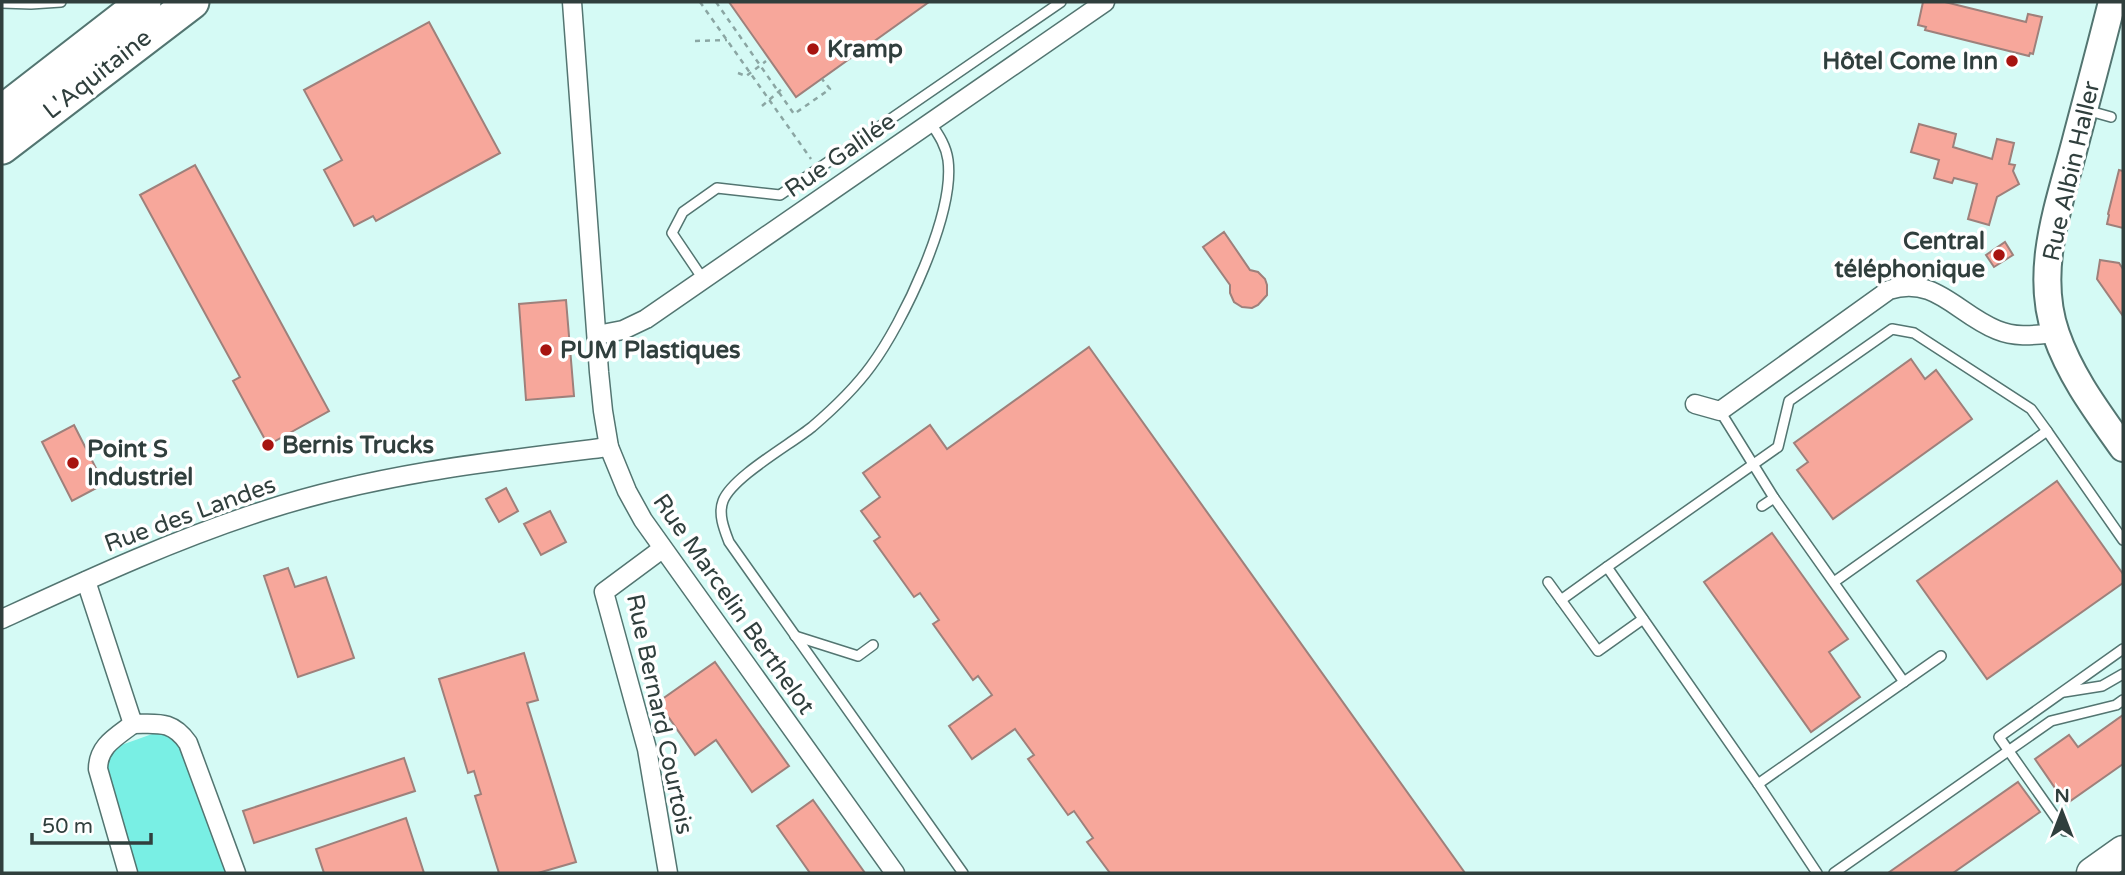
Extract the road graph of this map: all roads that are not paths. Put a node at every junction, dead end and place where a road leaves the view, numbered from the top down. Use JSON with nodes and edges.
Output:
{"nodes":[{"id":1,"x":61,"y":2,"type":"edge"},
{"id":2,"x":144,"y":2,"type":"edge"},
{"id":3,"x":192,"y":2,"type":"edge"},
{"id":4,"x":572,"y":2,"type":"edge"},
{"id":5,"x":1061,"y":2,"type":"edge"},
{"id":6,"x":1105,"y":2,"type":"edge"},
{"id":7,"x":2112,"y":2,"type":"edge"},
{"id":8,"x":2,"y":3,"type":"edge"},
{"id":9,"x":2085,"y":109,"type":"junction"},
{"id":10,"x":2,"y":111,"type":"edge"},
{"id":11,"x":2111,"y":117,"type":"dead end"},
{"id":12,"x":930,"y":122,"type":"junction"},
{"id":13,"x":2,"y":147,"type":"edge"},
{"id":14,"x":704,"y":279,"type":"junction"},
{"id":15,"x":2056,"y":333,"type":"junction"},
{"id":16,"x":597,"y":335,"type":"junction"},
{"id":17,"x":1695,"y":404,"type":"dead end"},
{"id":18,"x":1720,"y":411,"type":"junction"},
{"id":19,"x":2047,"y":431,"type":"junction"},
{"id":20,"x":610,"y":447,"type":"junction"},
{"id":21,"x":2123,"y":448,"type":"edge"},
{"id":22,"x":1753,"y":464,"type":"junction"},
{"id":23,"x":1774,"y":498,"type":"junction"},
{"id":24,"x":1762,"y":506,"type":"dead end"},
{"id":25,"x":2123,"y":540,"type":"edge"},
{"id":26,"x":662,"y":549,"type":"junction"},
{"id":27,"x":1607,"y":567,"type":"junction"},
{"id":28,"x":86,"y":581,"type":"junction"},
{"id":29,"x":1548,"y":582,"type":"dead end"},
{"id":30,"x":1834,"y":582,"type":"junction"},
{"id":31,"x":1561,"y":600,"type":"junction"},
{"id":32,"x":2,"y":619,"type":"edge"},
{"id":33,"x":1643,"y":619,"type":"junction"},
{"id":34,"x":795,"y":636,"type":"junction"},
{"id":35,"x":873,"y":645,"type":"dead end"},
{"id":36,"x":2123,"y":649,"type":"edge"},
{"id":37,"x":1941,"y":656,"type":"dead end"},
{"id":38,"x":2123,"y":674,"type":"edge"},
{"id":39,"x":1904,"y":682,"type":"junction"},
{"id":40,"x":2062,"y":692,"type":"junction"},
{"id":41,"x":2123,"y":701,"type":"edge"},
{"id":42,"x":2041,"y":707,"type":"junction"},
{"id":43,"x":2051,"y":721,"type":"junction"},
{"id":44,"x":133,"y":724,"type":"junction"},
{"id":45,"x":2008,"y":751,"type":"junction"},
{"id":46,"x":1758,"y":785,"type":"junction"},
{"id":47,"x":2065,"y":831,"type":"dead end"},
{"id":48,"x":2123,"y":851,"type":"edge"},
{"id":49,"x":128,"y":873,"type":"edge"},
{"id":50,"x":236,"y":873,"type":"edge"},
{"id":51,"x":668,"y":873,"type":"edge"},
{"id":52,"x":895,"y":873,"type":"edge"},
{"id":53,"x":963,"y":873,"type":"edge"},
{"id":54,"x":1817,"y":873,"type":"edge"},
{"id":55,"x":1834,"y":873,"type":"edge"},
{"id":56,"x":2092,"y":873,"type":"edge"}],
"edges":[{"from":1,"to":8,"type":"lane"},
{"from":2,"to":10,"type":"highway","name":"L'Aquitaine"},
{"from":3,"to":13,"type":"highway","name":"L'Aquitaine"},
{"from":4,"to":16,"type":"street","name":"Rue Marcelin Berthelot"},
{"from":5,"to":14,"type":"lane"},
{"from":6,"to":12,"type":"street","name":"Rue Galilée"},
{"from":7,"to":9,"type":"main road","name":"Rue Albin Haller"},
{"from":9,"to":11,"type":"lane"},
{"from":9,"to":15,"type":"main road","name":"Rue Albin Haller"},
{"from":12,"to":14,"type":"street","name":"Rue Galilée"},
{"from":12,"to":34,"type":"lane"},
{"from":14,"to":16,"type":"street","name":"Rue Galilée"},
{"from":15,"to":18,"type":"street"},
{"from":15,"to":21,"type":"main road","name":"Rue Albin Haller"},
{"from":16,"to":20,"type":"street","name":"Rue Marcelin Berthelot"},
{"from":17,"to":18,"type":"street"},
{"from":18,"to":22,"type":"lane"},
{"from":19,"to":22,"type":"lane"},
{"from":19,"to":25,"type":"lane"},
{"from":19,"to":30,"type":"lane"},
{"from":20,"to":26,"type":"street","name":"Rue Marcelin Berthelot"},
{"from":20,"to":28,"type":"street","name":"Rue des Landes"},
{"from":22,"to":23,"type":"lane"},
{"from":22,"to":27,"type":"lane"},
{"from":23,"to":24,"type":"lane"},
{"from":23,"to":30,"type":"lane"},
{"from":26,"to":51,"type":"street","name":"Rue Bernard Courtois"},
{"from":26,"to":52,"type":"street","name":"Rue Marcelin Berthelot"},
{"from":27,"to":31,"type":"lane"},
{"from":27,"to":33,"type":"lane"},
{"from":28,"to":32,"type":"street","name":"Rue des Landes"},
{"from":28,"to":44,"type":"street"},
{"from":29,"to":31,"type":"lane"},
{"from":30,"to":39,"type":"lane"},
{"from":31,"to":33,"type":"lane"},
{"from":33,"to":46,"type":"lane"},
{"from":34,"to":35,"type":"lane"},
{"from":34,"to":53,"type":"lane"},
{"from":36,"to":40,"type":"lane"},
{"from":37,"to":39,"type":"lane"},
{"from":38,"to":40,"type":"lane"},
{"from":39,"to":46,"type":"lane"},
{"from":40,"to":42,"type":"lane"},
{"from":41,"to":43,"type":"lane"},
{"from":42,"to":43,"type":"lane"},
{"from":42,"to":45,"type":"lane"},
{"from":43,"to":45,"type":"lane"},
{"from":44,"to":49,"type":"street"},
{"from":44,"to":50,"type":"street"},
{"from":45,"to":47,"type":"lane"},
{"from":45,"to":55,"type":"lane"},
{"from":46,"to":54,"type":"lane"},
{"from":48,"to":56,"type":"main road"}]}
